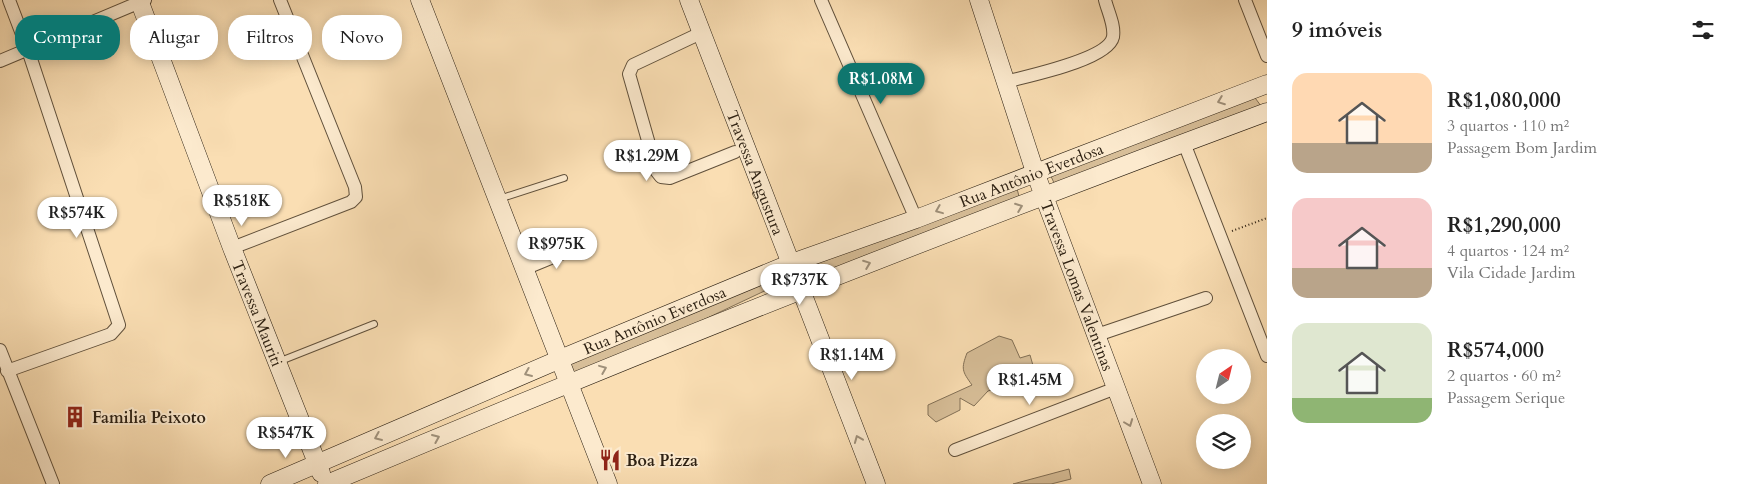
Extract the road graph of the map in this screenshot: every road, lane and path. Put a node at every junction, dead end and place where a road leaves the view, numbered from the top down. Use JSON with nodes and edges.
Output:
{"nodes":[{"id":1,"x":9,"y":0,"type":"edge"},
{"id":2,"x":280,"y":0,"type":"edge"},
{"id":3,"x":689,"y":0,"type":"edge"},
{"id":4,"x":821,"y":0,"type":"edge"},
{"id":5,"x":979,"y":0,"type":"edge"},
{"id":6,"x":1105,"y":0,"type":"edge"},
{"id":7,"x":1245,"y":0,"type":"edge"},
{"id":8,"x":142,"y":1,"type":"edge"},
{"id":9,"x":416,"y":3,"type":"edge"},
{"id":10,"x":109,"y":15,"type":"edge"},
{"id":11,"x":15,"y":16,"type":"edge"},
{"id":12,"x":702,"y":33,"type":"junction"},
{"id":13,"x":15,"y":55,"type":"edge"},
{"id":14,"x":1267,"y":56,"type":"edge"},
{"id":15,"x":31,"y":60,"type":"edge"},
{"id":16,"x":0,"y":61,"type":"edge"},
{"id":17,"x":1005,"y":82,"type":"junction"},
{"id":18,"x":1267,"y":84,"type":"edge"},
{"id":19,"x":1267,"y":112,"type":"edge"},
{"id":20,"x":1184,"y":143,"type":"junction"},
{"id":21,"x":471,"y":147,"type":"junction"},
{"id":22,"x":741,"y":150,"type":"junction"},
{"id":23,"x":1034,"y":172,"type":"junction"},
{"id":24,"x":564,"y":178,"type":"dead end"},
{"id":25,"x":1044,"y":197,"type":"junction"},
{"id":26,"x":498,"y":200,"type":"junction"},
{"id":27,"x":1267,"y":218,"type":"edge"},
{"id":28,"x":916,"y":219,"type":"junction"},
{"id":29,"x":1220,"y":236,"type":"junction"},
{"id":30,"x":580,"y":246,"type":"dead end"},
{"id":31,"x":232,"y":248,"type":"junction"},
{"id":32,"x":789,"y":264,"type":"junction"},
{"id":33,"x":524,"y":269,"type":"junction"},
{"id":34,"x":799,"y":289,"type":"junction"},
{"id":35,"x":1206,"y":298,"type":"dead end"},
{"id":36,"x":374,"y":324,"type":"dead end"},
{"id":37,"x":1097,"y":335,"type":"junction"},
{"id":38,"x":0,"y":350,"type":"edge"},
{"id":39,"x":1267,"y":356,"type":"edge"},
{"id":40,"x":554,"y":361,"type":"junction"},
{"id":41,"x":277,"y":362,"type":"junction"},
{"id":42,"x":7,"y":371,"type":"junction"},
{"id":43,"x":563,"y":385,"type":"junction"},
{"id":44,"x":1116,"y":388,"type":"junction"},
{"id":45,"x":955,"y":450,"type":"dead end"},
{"id":46,"x":316,"y":463,"type":"junction"},
{"id":47,"x":283,"y":482,"type":"edge"},
{"id":48,"x":53,"y":484,"type":"edge"},
{"id":49,"x":326,"y":484,"type":"edge"},
{"id":50,"x":596,"y":484,"type":"edge"},
{"id":51,"x":608,"y":484,"type":"edge"},
{"id":52,"x":876,"y":484,"type":"edge"},
{"id":53,"x":1152,"y":484,"type":"edge"}],
"edges":[{"from":1,"to":11,"type":"street"},
{"from":2,"to":31,"type":"street"},
{"from":3,"to":12,"type":"street","name":"Travessa Angustura"},
{"from":4,"to":28,"type":"street"},
{"from":5,"to":17,"type":"street","name":"Travessa Lomas Valentinas"},
{"from":6,"to":17,"type":"street"},
{"from":7,"to":14,"type":"street"},
{"from":8,"to":10,"type":"street"},
{"from":8,"to":31,"type":"street","name":"Travessa Mauriti"},
{"from":9,"to":21,"type":"street"},
{"from":12,"to":22,"type":"street","name":"Travessa Angustura"},
{"from":12,"to":22,"type":"street"},
{"from":13,"to":16,"type":"street"},
{"from":15,"to":42,"type":"street"},
{"from":17,"to":23,"type":"street","name":"Travessa Lomas Valentinas"},
{"from":18,"to":23,"type":"street","name":"Rua Antônio Everdosa","one_way":true},
{"from":19,"to":20,"type":"street","name":"Rua Antônio Everdosa"},
{"from":20,"to":25,"type":"street","name":"Rua Antônio Everdosa"},
{"from":20,"to":29,"type":"street"},
{"from":21,"to":26,"type":"street"},
{"from":21,"to":40,"type":"street"},
{"from":22,"to":32,"type":"street","name":"Travessa Angustura"},
{"from":23,"to":25,"type":"street","name":"Travessa Lomas Valentinas"},
{"from":23,"to":28,"type":"street","name":"Rua Antônio Everdosa","one_way":true},
{"from":24,"to":26,"type":"lane"},
{"from":34,"to":25,"type":"street","name":"Rua Antônio Everdosa","one_way":true},
{"from":25,"to":37,"type":"street","name":"Travessa Lomas Valentinas"},
{"from":26,"to":33,"type":"street"},
{"from":27,"to":29,"type":"path"},
{"from":28,"to":32,"type":"street","name":"Rua Antônio Everdosa"},
{"from":29,"to":39,"type":"street"},
{"from":30,"to":33,"type":"street"},
{"from":31,"to":41,"type":"street","name":"Travessa Mauriti"},
{"from":32,"to":34,"type":"street","name":"Travessa Angustura"},
{"from":32,"to":40,"type":"street","name":"Rua Antônio Everdosa"},
{"from":33,"to":40,"type":"street"},
{"from":43,"to":34,"type":"street","name":"Rua Antônio Everdosa","one_way":true},
{"from":52,"to":34,"type":"street","name":"Travessa Angustura","one_way":true},
{"from":35,"to":37,"type":"street"},
{"from":36,"to":41,"type":"lane"},
{"from":37,"to":44,"type":"street","name":"Travessa Lomas Valentinas"},
{"from":38,"to":42,"type":"street"},
{"from":40,"to":43,"type":"street"},
{"from":40,"to":46,"type":"street","name":"Rua Antônio Everdosa","one_way":true},
{"from":41,"to":46,"type":"street","name":"Travessa Mauriti"},
{"from":42,"to":48,"type":"street"},
{"from":49,"to":43,"type":"street","name":"Rua Antônio Everdosa","one_way":true},
{"from":43,"to":50,"type":"street"},
{"from":43,"to":51,"type":"street"},
{"from":44,"to":45,"type":"street"},
{"from":44,"to":53,"type":"street","name":"Travessa Lomas Valentinas","one_way":true},
{"from":46,"to":47,"type":"street","name":"Rua Antônio Everdosa"},
{"from":46,"to":49,"type":"street","name":"Travessa Mauriti"}]}
